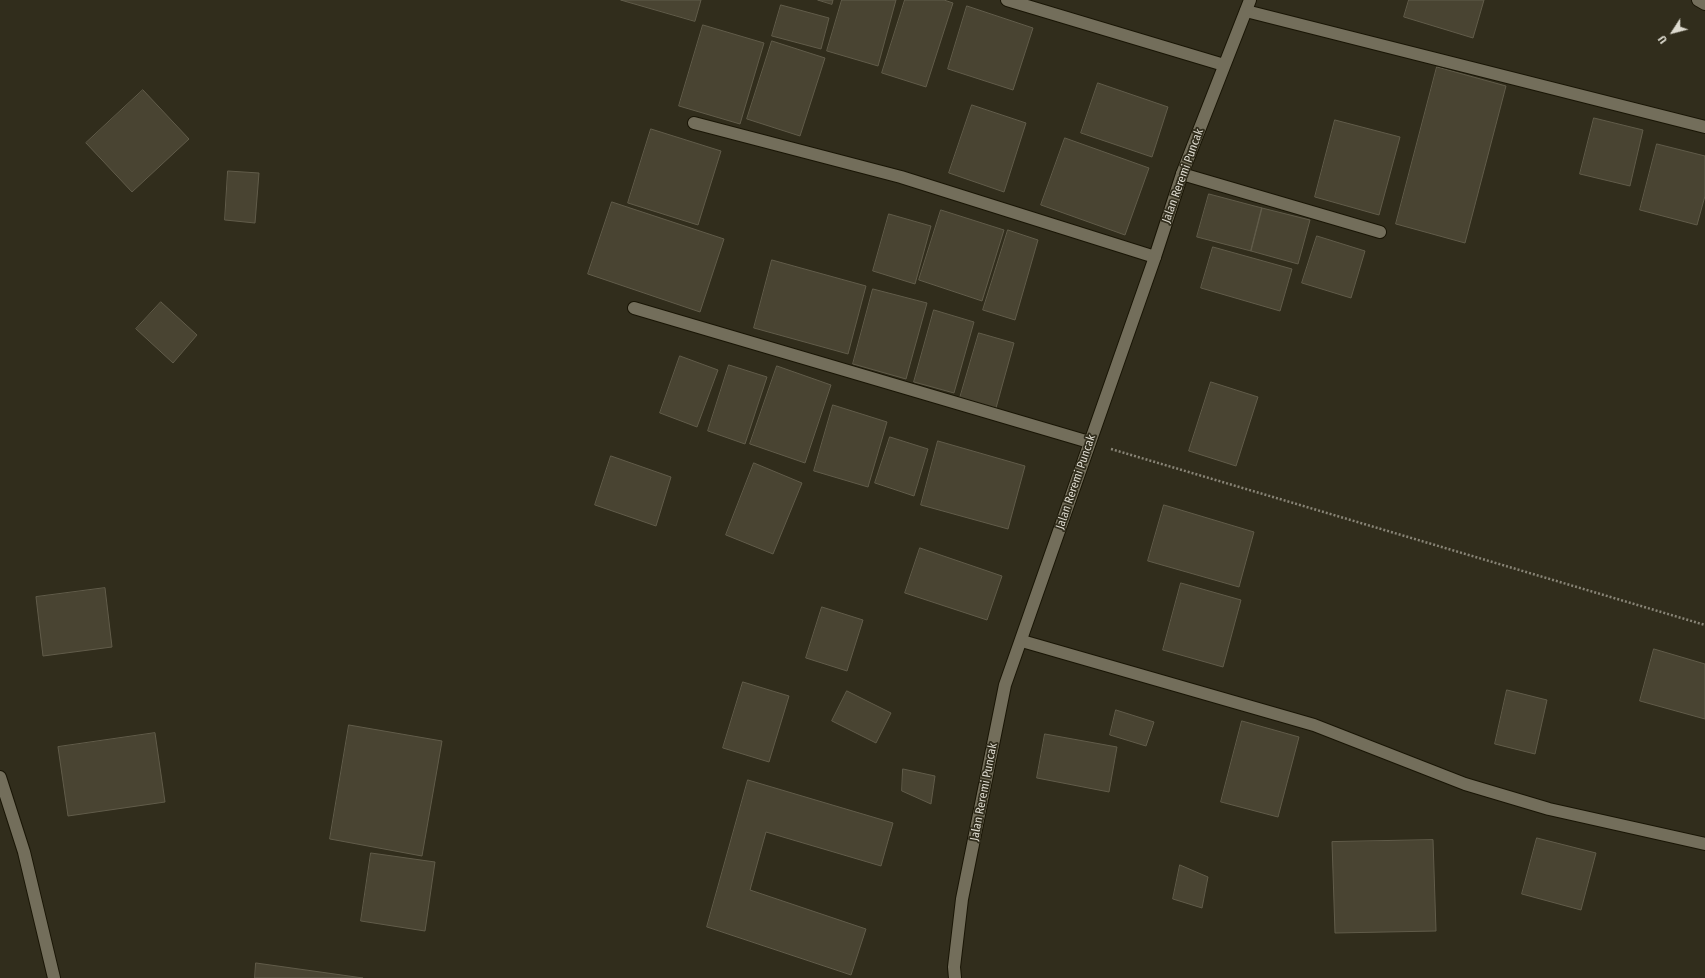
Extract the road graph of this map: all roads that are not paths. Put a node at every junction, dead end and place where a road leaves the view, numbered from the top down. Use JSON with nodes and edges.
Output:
{"nodes":[{"id":1,"x":1007,"y":0,"type":"edge"},
{"id":2,"x":1698,"y":0,"type":"edge"},
{"id":3,"x":1705,"y":4,"type":"edge"},
{"id":4,"x":1248,"y":5,"type":"edge"},
{"id":5,"x":1224,"y":65,"type":"junction"},
{"id":6,"x":694,"y":123,"type":"dead end"},
{"id":7,"x":1705,"y":128,"type":"edge"},
{"id":8,"x":1182,"y":174,"type":"junction"},
{"id":9,"x":1380,"y":232,"type":"dead end"},
{"id":10,"x":1155,"y":257,"type":"junction"},
{"id":11,"x":634,"y":308,"type":"dead end"},
{"id":12,"x":1089,"y":442,"type":"junction"},
{"id":13,"x":1022,"y":641,"type":"junction"},
{"id":14,"x":0,"y":777,"type":"edge"},
{"id":15,"x":1705,"y":844,"type":"edge"},
{"id":16,"x":54,"y":978,"type":"edge"},
{"id":17,"x":955,"y":978,"type":"edge"}],
"edges":[{"from":1,"to":5,"type":"street"},
{"from":2,"to":3,"type":"street"},
{"from":4,"to":5,"type":"street","name":"Jalan Reremi Puncak"},
{"from":4,"to":7,"type":"street"},
{"from":5,"to":8,"type":"street","name":"Jalan Reremi Puncak"},
{"from":6,"to":10,"type":"street"},
{"from":8,"to":9,"type":"street"},
{"from":8,"to":10,"type":"street","name":"Jalan Reremi Puncak"},
{"from":10,"to":12,"type":"street","name":"Jalan Reremi Puncak"},
{"from":11,"to":12,"type":"street"},
{"from":12,"to":13,"type":"street","name":"Jalan Reremi Puncak"},
{"from":13,"to":15,"type":"street"},
{"from":13,"to":17,"type":"street","name":"Jalan Reremi Puncak"},
{"from":14,"to":16,"type":"street"}]}
